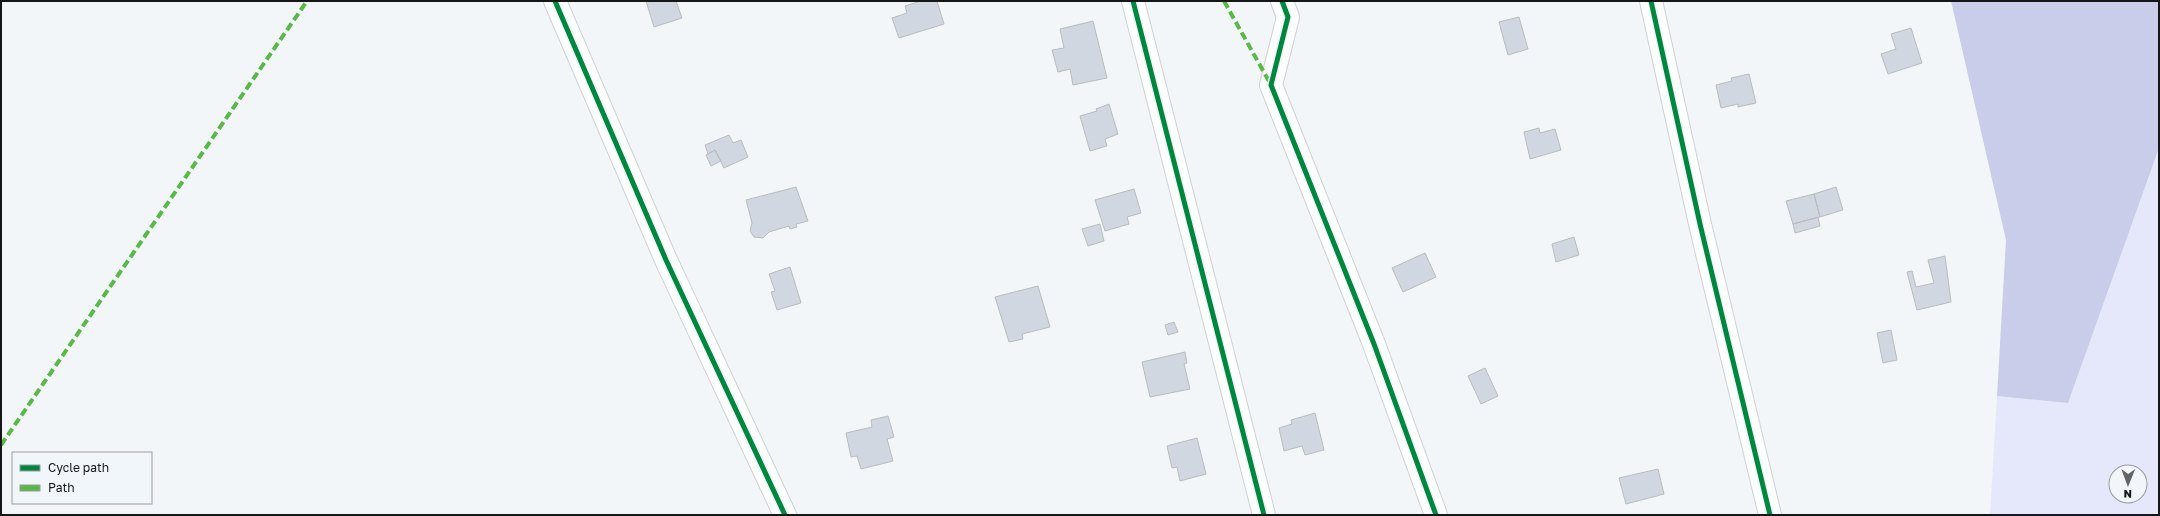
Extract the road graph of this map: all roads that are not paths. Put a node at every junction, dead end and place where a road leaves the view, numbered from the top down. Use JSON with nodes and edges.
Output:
{"nodes":[{"id":1,"x":555,"y":1,"type":"edge"},
{"id":2,"x":1133,"y":1,"type":"edge"},
{"id":3,"x":1282,"y":1,"type":"edge"},
{"id":4,"x":1651,"y":1,"type":"edge"},
{"id":5,"x":785,"y":515,"type":"edge"},
{"id":6,"x":1264,"y":515,"type":"edge"},
{"id":7,"x":1436,"y":515,"type":"edge"},
{"id":8,"x":1770,"y":515,"type":"edge"}],
"edges":[{"from":1,"to":5,"type":"street"},
{"from":2,"to":6,"type":"street"},
{"from":3,"to":7,"type":"street"},
{"from":4,"to":8,"type":"street"}]}
